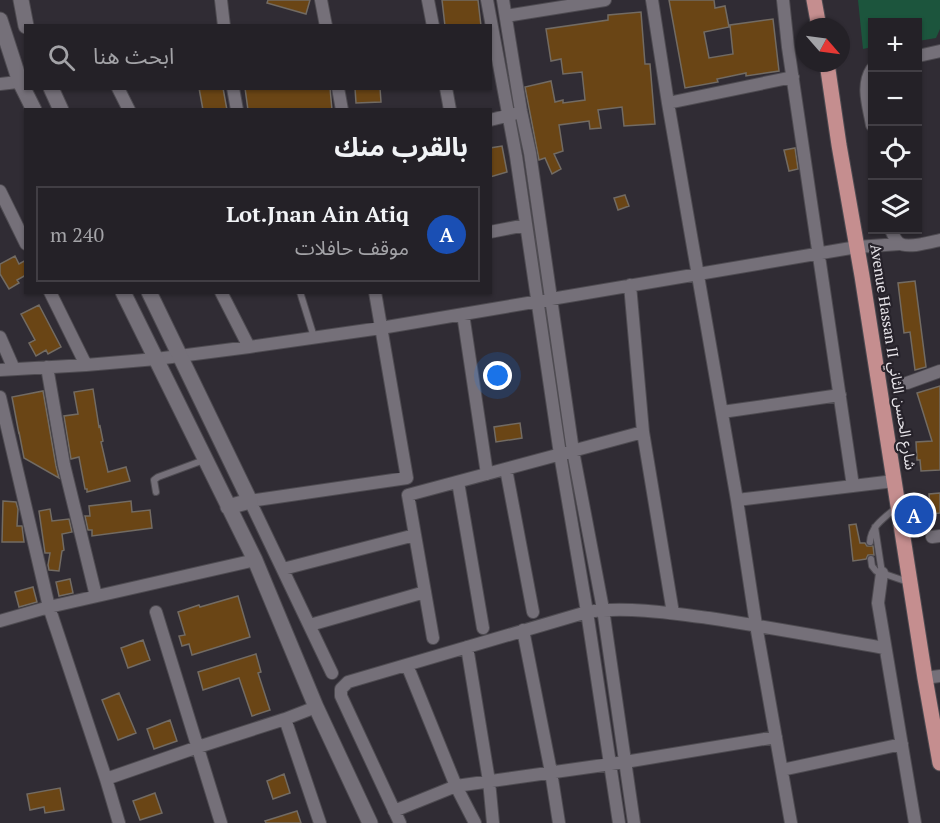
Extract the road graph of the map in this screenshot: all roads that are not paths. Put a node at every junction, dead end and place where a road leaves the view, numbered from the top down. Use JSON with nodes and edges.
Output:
{"nodes":[{"id":1,"x":21,"y":0,"type":"edge"},
{"id":2,"x":221,"y":0,"type":"edge"},
{"id":3,"x":321,"y":0,"type":"edge"},
{"id":4,"x":428,"y":0,"type":"edge"},
{"id":5,"x":487,"y":0,"type":"edge"},
{"id":6,"x":503,"y":0,"type":"edge"},
{"id":7,"x":605,"y":0,"type":"edge"},
{"id":8,"x":652,"y":0,"type":"edge"},
{"id":9,"x":783,"y":0,"type":"edge"},
{"id":10,"x":814,"y":0,"type":"edge"},
{"id":11,"x":506,"y":16,"type":"junction"},
{"id":12,"x":817,"y":18,"type":"edge"},
{"id":13,"x":0,"y":20,"type":"edge"},
{"id":14,"x":26,"y":24,"type":"edge"},
{"id":15,"x":224,"y":24,"type":"edge"},
{"id":16,"x":326,"y":24,"type":"edge"},
{"id":17,"x":434,"y":24,"type":"edge"},
{"id":18,"x":491,"y":24,"type":"edge"},
{"id":19,"x":492,"y":28,"type":"edge"},
{"id":20,"x":940,"y":51,"type":"edge"},
{"id":21,"x":922,"y":55,"type":"edge"},
{"id":22,"x":828,"y":72,"type":"edge"},
{"id":23,"x":793,"y":77,"type":"junction"},
{"id":24,"x":868,"y":78,"type":"edge"},
{"id":25,"x":23,"y":81,"type":"edge"},
{"id":26,"x":0,"y":84,"type":"edge"},
{"id":27,"x":26,"y":90,"type":"edge"},
{"id":28,"x":52,"y":90,"type":"edge"},
{"id":29,"x":119,"y":90,"type":"edge"},
{"id":30,"x":233,"y":90,"type":"edge"},
{"id":31,"x":338,"y":90,"type":"edge"},
{"id":32,"x":446,"y":90,"type":"edge"},
{"id":33,"x":868,"y":97,"type":"edge"},
{"id":34,"x":668,"y":103,"type":"junction"},
{"id":35,"x":33,"y":108,"type":"edge"},
{"id":36,"x":60,"y":108,"type":"edge"},
{"id":37,"x":128,"y":108,"type":"edge"},
{"id":38,"x":237,"y":108,"type":"edge"},
{"id":39,"x":342,"y":108,"type":"edge"},
{"id":40,"x":450,"y":108,"type":"edge"},
{"id":41,"x":521,"y":111,"type":"junction"},
{"id":42,"x":508,"y":116,"type":"junction"},
{"id":43,"x":492,"y":120,"type":"edge"},
{"id":44,"x":1,"y":196,"type":"edge"},
{"id":45,"x":526,"y":225,"type":"junction"},
{"id":46,"x":492,"y":232,"type":"edge"},
{"id":47,"x":893,"y":234,"type":"edge"},
{"id":48,"x":24,"y":240,"type":"edge"},
{"id":49,"x":940,"y":240,"type":"edge"},
{"id":50,"x":899,"y":244,"type":"junction"},
{"id":51,"x":857,"y":247,"type":"junction"},
{"id":52,"x":819,"y":253,"type":"junction"},
{"id":53,"x":698,"y":274,"type":"junction"},
{"id":54,"x":630,"y":285,"type":"junction"},
{"id":55,"x":51,"y":294,"type":"edge"},
{"id":56,"x":124,"y":294,"type":"edge"},
{"id":57,"x":151,"y":294,"type":"edge"},
{"id":58,"x":222,"y":294,"type":"edge"},
{"id":59,"x":301,"y":294,"type":"edge"},
{"id":60,"x":375,"y":294,"type":"edge"},
{"id":61,"x":551,"y":299,"type":"junction"},
{"id":62,"x":537,"y":301,"type":"junction"},
{"id":63,"x":463,"y":314,"type":"junction"},
{"id":64,"x":381,"y":328,"type":"junction"},
{"id":65,"x":0,"y":337,"type":"edge"},
{"id":66,"x":314,"y":338,"type":"junction"},
{"id":67,"x":249,"y":347,"type":"junction"},
{"id":68,"x":181,"y":356,"type":"junction"},
{"id":69,"x":156,"y":359,"type":"junction"},
{"id":70,"x":86,"y":365,"type":"junction"},
{"id":71,"x":47,"y":367,"type":"junction"},
{"id":72,"x":14,"y":369,"type":"junction"},
{"id":73,"x":0,"y":370,"type":"edge"},
{"id":74,"x":940,"y":371,"type":"edge"},
{"id":75,"x":907,"y":383,"type":"dead end"},
{"id":76,"x":840,"y":395,"type":"junction"},
{"id":77,"x":0,"y":397,"type":"edge"},
{"id":78,"x":722,"y":412,"type":"junction"},
{"id":79,"x":643,"y":432,"type":"junction"},
{"id":80,"x":573,"y":451,"type":"junction"},
{"id":81,"x":560,"y":454,"type":"junction"},
{"id":82,"x":205,"y":460,"type":"junction"},
{"id":83,"x":507,"y":469,"type":"junction"},
{"id":84,"x":487,"y":474,"type":"junction"},
{"id":85,"x":458,"y":482,"type":"junction"},
{"id":86,"x":894,"y":482,"type":"junction"},
{"id":87,"x":853,"y":486,"type":"junction"},
{"id":88,"x":156,"y":492,"type":"dead end"},
{"id":89,"x":737,"y":500,"type":"junction"},
{"id":90,"x":250,"y":501,"type":"junction"},
{"id":91,"x":898,"y":505,"type":"junction"},
{"id":92,"x":228,"y":507,"type":"junction"},
{"id":93,"x":875,"y":526,"type":"junction"},
{"id":94,"x":415,"y":535,"type":"junction"},
{"id":95,"x":870,"y":542,"type":"dead end"},
{"id":96,"x":871,"y":559,"type":"dead end"},
{"id":97,"x":255,"y":560,"type":"junction"},
{"id":98,"x":283,"y":570,"type":"junction"},
{"id":99,"x":882,"y":573,"type":"junction"},
{"id":100,"x":911,"y":583,"type":"junction"},
{"id":101,"x":425,"y":592,"type":"junction"},
{"id":102,"x":96,"y":597,"type":"junction"},
{"id":103,"x":49,"y":607,"type":"junction"},
{"id":104,"x":603,"y":609,"type":"junction"},
{"id":105,"x":156,"y":612,"type":"dead end"},
{"id":106,"x":533,"y":612,"type":"dead end"},
{"id":107,"x":587,"y":612,"type":"junction"},
{"id":108,"x":674,"y":613,"type":"junction"},
{"id":109,"x":0,"y":621,"type":"edge"},
{"id":110,"x":310,"y":625,"type":"junction"},
{"id":111,"x":756,"y":625,"type":"junction"},
{"id":112,"x":483,"y":628,"type":"dead end"},
{"id":113,"x":523,"y":630,"type":"junction"},
{"id":114,"x":433,"y":638,"type":"dead end"},
{"id":115,"x":467,"y":647,"type":"junction"},
{"id":116,"x":885,"y":648,"type":"junction"},
{"id":117,"x":407,"y":665,"type":"junction"},
{"id":118,"x":332,"y":673,"type":"dead end"},
{"id":119,"x":932,"y":677,"type":"edge"},
{"id":120,"x":316,"y":706,"type":"junction"},
{"id":121,"x":285,"y":719,"type":"junction"},
{"id":122,"x":776,"y":737,"type":"junction"},
{"id":123,"x":902,"y":744,"type":"junction"},
{"id":124,"x":198,"y":747,"type":"junction"},
{"id":125,"x":625,"y":762,"type":"junction"},
{"id":126,"x":940,"y":763,"type":"edge"},
{"id":127,"x":610,"y":765,"type":"junction"},
{"id":128,"x":782,"y":770,"type":"junction"},
{"id":129,"x":551,"y":772,"type":"junction"},
{"id":130,"x":106,"y":779,"type":"junction"},
{"id":131,"x":489,"y":781,"type":"junction"},
{"id":132,"x":456,"y":786,"type":"junction"},
{"id":133,"x":397,"y":817,"type":"edge"},
{"id":134,"x":119,"y":823,"type":"edge"},
{"id":135,"x":221,"y":823,"type":"edge"},
{"id":136,"x":320,"y":823,"type":"edge"},
{"id":137,"x":370,"y":823,"type":"edge"},
{"id":138,"x":475,"y":823,"type":"edge"},
{"id":139,"x":493,"y":823,"type":"edge"},
{"id":140,"x":559,"y":823,"type":"edge"},
{"id":141,"x":619,"y":823,"type":"edge"},
{"id":142,"x":634,"y":823,"type":"edge"},
{"id":143,"x":791,"y":823,"type":"edge"},
{"id":144,"x":915,"y":823,"type":"edge"}],
"edges":[{"from":1,"to":14,"type":"street"},
{"from":2,"to":15,"type":"street"},
{"from":3,"to":16,"type":"street"},
{"from":4,"to":17,"type":"street"},
{"from":5,"to":18,"type":"street"},
{"from":6,"to":11,"type":"street"},
{"from":7,"to":11,"type":"street"},
{"from":8,"to":34,"type":"street"},
{"from":9,"to":23,"type":"street"},
{"from":10,"to":12,"type":"main road"},
{"from":11,"to":41,"type":"street"},
{"from":13,"to":25,"type":"street"},
{"from":19,"to":42,"type":"street"},
{"from":20,"to":21,"type":"street"},
{"from":22,"to":51,"type":"main road","name":"Avenue Hassan II شارع الحسن الثاني"},
{"from":23,"to":34,"type":"street"},
{"from":23,"to":52,"type":"street"},
{"from":24,"to":33,"type":"street"},
{"from":25,"to":26,"type":"street"},
{"from":27,"to":35,"type":"street"},
{"from":28,"to":36,"type":"street"},
{"from":29,"to":37,"type":"street"},
{"from":30,"to":38,"type":"street"},
{"from":31,"to":39,"type":"street"},
{"from":32,"to":40,"type":"street"},
{"from":34,"to":53,"type":"street"},
{"from":41,"to":42,"type":"street"},
{"from":41,"to":61,"type":"street"},
{"from":42,"to":43,"type":"street"},
{"from":42,"to":45,"type":"street"},
{"from":44,"to":48,"type":"street"},
{"from":45,"to":46,"type":"street"},
{"from":45,"to":62,"type":"street"},
{"from":47,"to":50,"type":"street"},
{"from":49,"to":50,"type":"street"},
{"from":50,"to":51,"type":"street"},
{"from":51,"to":52,"type":"street"},
{"from":51,"to":86,"type":"main road","name":"Avenue Hassan II شارع الحسن الثاني"},
{"from":52,"to":53,"type":"street"},
{"from":52,"to":76,"type":"street"},
{"from":53,"to":54,"type":"street"},
{"from":53,"to":78,"type":"street"},
{"from":54,"to":61,"type":"street"},
{"from":54,"to":79,"type":"street"},
{"from":55,"to":70,"type":"street"},
{"from":56,"to":69,"type":"street"},
{"from":57,"to":68,"type":"street"},
{"from":58,"to":67,"type":"street"},
{"from":59,"to":66,"type":"lane"},
{"from":60,"to":64,"type":"street"},
{"from":61,"to":62,"type":"street"},
{"from":61,"to":80,"type":"street"},
{"from":62,"to":63,"type":"street"},
{"from":62,"to":81,"type":"street"},
{"from":63,"to":64,"type":"street"},
{"from":63,"to":84,"type":"street"},
{"from":64,"to":66,"type":"street"},
{"from":64,"to":90,"type":"street"},
{"from":65,"to":72,"type":"street"},
{"from":66,"to":67,"type":"street"},
{"from":67,"to":68,"type":"street"},
{"from":68,"to":69,"type":"street"},
{"from":68,"to":90,"type":"street"},
{"from":69,"to":70,"type":"street"},
{"from":69,"to":82,"type":"street"},
{"from":70,"to":71,"type":"street"},
{"from":71,"to":72,"type":"street"},
{"from":71,"to":102,"type":"street"},
{"from":72,"to":73,"type":"street"},
{"from":74,"to":75,"type":"street"},
{"from":76,"to":78,"type":"street"},
{"from":76,"to":87,"type":"street"},
{"from":77,"to":103,"type":"street"},
{"from":78,"to":89,"type":"street"},
{"from":79,"to":80,"type":"street"},
{"from":79,"to":108,"type":"street"},
{"from":80,"to":81,"type":"street"},
{"from":80,"to":104,"type":"street"},
{"from":81,"to":83,"type":"street"},
{"from":81,"to":107,"type":"street"},
{"from":82,"to":88,"type":"lane"},
{"from":82,"to":92,"type":"street"},
{"from":83,"to":84,"type":"street"},
{"from":83,"to":106,"type":"street"},
{"from":84,"to":85,"type":"street"},
{"from":85,"to":94,"type":"street"},
{"from":85,"to":112,"type":"street"},
{"from":86,"to":87,"type":"street"},
{"from":86,"to":91,"type":"main road","name":"Avenue Hassan II شارع الحسن الثاني"},
{"from":87,"to":89,"type":"street"},
{"from":89,"to":111,"type":"street"},
{"from":90,"to":92,"type":"street"},
{"from":90,"to":98,"type":"street"},
{"from":91,"to":93,"type":"lane"},
{"from":91,"to":100,"type":"main road","name":"Avenue Hassan II شارع الحسن الثاني"},
{"from":92,"to":97,"type":"street"},
{"from":93,"to":95,"type":"lane"},
{"from":93,"to":99,"type":"lane"},
{"from":94,"to":98,"type":"street"},
{"from":94,"to":101,"type":"street"},
{"from":96,"to":99,"type":"lane"},
{"from":97,"to":102,"type":"street"},
{"from":97,"to":120,"type":"street"},
{"from":98,"to":110,"type":"street"},
{"from":99,"to":100,"type":"lane"},
{"from":99,"to":116,"type":"street"},
{"from":100,"to":119,"type":"main road","name":"Avenue Hassan II شارع الحسن الثاني"},
{"from":101,"to":110,"type":"street"},
{"from":101,"to":114,"type":"street"},
{"from":102,"to":103,"type":"street"},
{"from":103,"to":109,"type":"street"},
{"from":103,"to":130,"type":"street"},
{"from":104,"to":107,"type":"street"},
{"from":104,"to":108,"type":"street"},
{"from":104,"to":125,"type":"street"},
{"from":105,"to":124,"type":"street"},
{"from":107,"to":113,"type":"street"},
{"from":107,"to":127,"type":"street"},
{"from":108,"to":111,"type":"street"},
{"from":110,"to":118,"type":"street"},
{"from":111,"to":116,"type":"street"},
{"from":111,"to":122,"type":"street"},
{"from":113,"to":115,"type":"street"},
{"from":113,"to":129,"type":"street"},
{"from":115,"to":117,"type":"street"},
{"from":115,"to":131,"type":"street"},
{"from":116,"to":123,"type":"street"},
{"from":117,"to":132,"type":"street"},
{"from":117,"to":133,"type":"street"},
{"from":119,"to":126,"type":"main road","name":"Avenue Hassan II شارع الحسن الثاني"},
{"from":120,"to":121,"type":"street"},
{"from":120,"to":137,"type":"street"},
{"from":121,"to":124,"type":"street"},
{"from":121,"to":136,"type":"street"},
{"from":122,"to":125,"type":"street"},
{"from":122,"to":128,"type":"street"},
{"from":123,"to":128,"type":"street"},
{"from":123,"to":144,"type":"street"},
{"from":124,"to":130,"type":"street"},
{"from":124,"to":135,"type":"street"},
{"from":125,"to":127,"type":"street"},
{"from":125,"to":142,"type":"street"},
{"from":127,"to":129,"type":"street"},
{"from":127,"to":141,"type":"street"},
{"from":128,"to":143,"type":"street"},
{"from":129,"to":131,"type":"street"},
{"from":129,"to":140,"type":"street"},
{"from":130,"to":134,"type":"street"},
{"from":131,"to":132,"type":"street"},
{"from":131,"to":139,"type":"street"},
{"from":132,"to":133,"type":"street"},
{"from":132,"to":138,"type":"street"}]}
